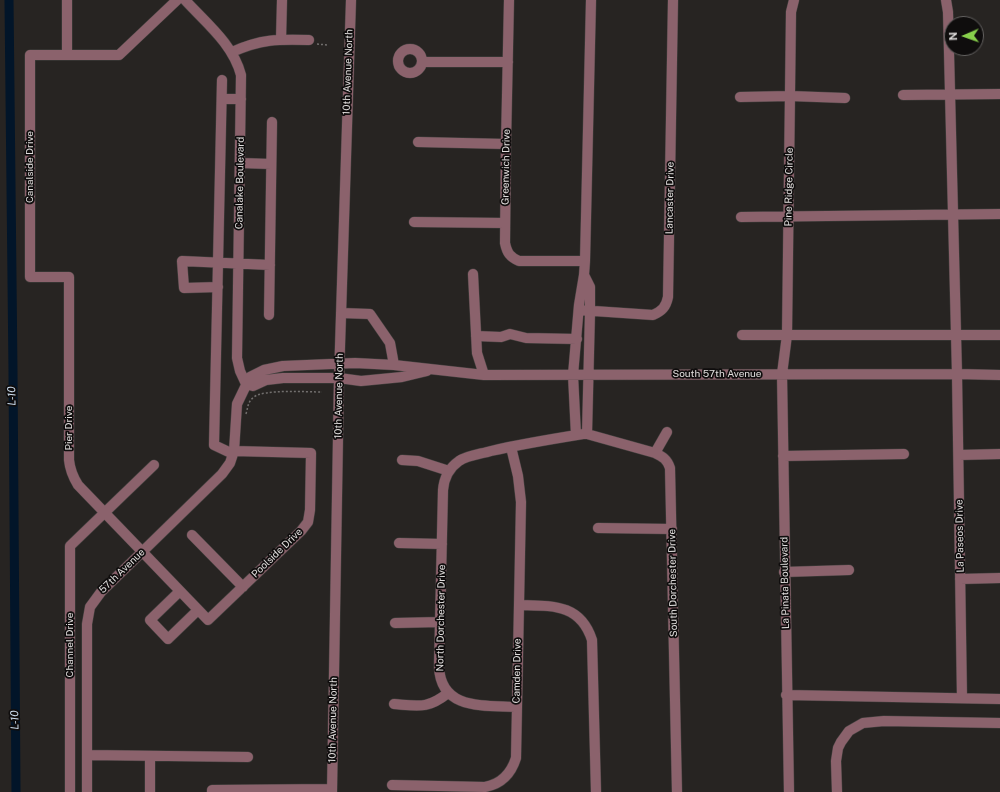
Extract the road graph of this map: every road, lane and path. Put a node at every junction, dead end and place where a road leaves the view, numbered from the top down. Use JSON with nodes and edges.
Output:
{"nodes":[{"id":1,"x":67,"y":0,"type":"edge"},
{"id":2,"x":176,"y":0,"type":"edge"},
{"id":3,"x":184,"y":0,"type":"edge"},
{"id":4,"x":282,"y":0,"type":"edge"},
{"id":5,"x":351,"y":0,"type":"edge"},
{"id":6,"x":509,"y":0,"type":"edge"},
{"id":7,"x":591,"y":0,"type":"edge"},
{"id":8,"x":673,"y":0,"type":"edge"},
{"id":9,"x":794,"y":0,"type":"edge"},
{"id":10,"x":946,"y":0,"type":"edge"},
{"id":11,"x":281,"y":40,"type":"junction"},
{"id":12,"x":309,"y":40,"type":"dead end"},
{"id":13,"x":232,"y":52,"type":"junction"},
{"id":14,"x":67,"y":55,"type":"junction"},
{"id":15,"x":422,"y":62,"type":"dead end"},
{"id":16,"x":508,"y":62,"type":"junction"},
{"id":17,"x":222,"y":80,"type":"dead end"},
{"id":18,"x":951,"y":94,"type":"junction"},
{"id":19,"x":1000,"y":94,"type":"edge"},
{"id":20,"x":903,"y":95,"type":"dead end"},
{"id":21,"x":790,"y":96,"type":"junction"},
{"id":22,"x":740,"y":97,"type":"dead end"},
{"id":23,"x":845,"y":98,"type":"dead end"},
{"id":24,"x":222,"y":99,"type":"junction"},
{"id":25,"x":241,"y":99,"type":"junction"},
{"id":26,"x":272,"y":122,"type":"dead end"},
{"id":27,"x":418,"y":142,"type":"dead end"},
{"id":28,"x":506,"y":144,"type":"junction"},
{"id":29,"x":240,"y":163,"type":"junction"},
{"id":30,"x":271,"y":164,"type":"junction"},
{"id":31,"x":1000,"y":214,"type":"edge"},
{"id":32,"x":954,"y":215,"type":"junction"},
{"id":33,"x":741,"y":217,"type":"dead end"},
{"id":34,"x":789,"y":217,"type":"junction"},
{"id":35,"x":414,"y":222,"type":"dead end"},
{"id":36,"x":505,"y":223,"type":"junction"},
{"id":37,"x":585,"y":261,"type":"junction"},
{"id":38,"x":218,"y":263,"type":"junction"},
{"id":39,"x":239,"y":263,"type":"junction"},
{"id":40,"x":270,"y":265,"type":"junction"},
{"id":41,"x":473,"y":274,"type":"dead end"},
{"id":42,"x":584,"y":275,"type":"junction"},
{"id":43,"x":69,"y":277,"type":"joint"},
{"id":44,"x":218,"y":287,"type":"junction"},
{"id":45,"x":579,"y":310,"type":"junction"},
{"id":46,"x":590,"y":312,"type":"junction"},
{"id":47,"x":341,"y":314,"type":"junction"},
{"id":48,"x":268,"y":315,"type":"dead end"},
{"id":49,"x":742,"y":335,"type":"dead end"},
{"id":50,"x":787,"y":335,"type":"junction"},
{"id":51,"x":956,"y":335,"type":"junction"},
{"id":52,"x":1000,"y":335,"type":"edge"},
{"id":53,"x":476,"y":336,"type":"junction"},
{"id":54,"x":577,"y":339,"type":"junction"},
{"id":55,"x":340,"y":363,"type":"junction"},
{"id":56,"x":394,"y":365,"type":"junction"},
{"id":57,"x":283,"y":366,"type":"joint"},
{"id":58,"x":434,"y":370,"type":"junction"},
{"id":59,"x":589,"y":374,"type":"junction"},
{"id":60,"x":782,"y":374,"type":"junction"},
{"id":61,"x":957,"y":374,"type":"junction"},
{"id":62,"x":484,"y":375,"type":"junction"},
{"id":63,"x":573,"y":375,"type":"junction"},
{"id":64,"x":1000,"y":375,"type":"edge"},
{"id":65,"x":339,"y":378,"type":"junction"},
{"id":66,"x":246,"y":384,"type":"junction"},
{"id":67,"x":322,"y":392,"type":"dead end"},
{"id":68,"x":246,"y":416,"type":"dead end"},
{"id":69,"x":666,"y":432,"type":"dead end"},
{"id":70,"x":587,"y":434,"type":"junction"},
{"id":71,"x":576,"y":435,"type":"junction"},
{"id":72,"x":511,"y":447,"type":"junction"},
{"id":73,"x":234,"y":453,"type":"junction"},
{"id":74,"x":655,"y":453,"type":"junction"},
{"id":75,"x":904,"y":454,"type":"dead end"},
{"id":76,"x":1000,"y":454,"type":"edge"},
{"id":77,"x":958,"y":455,"type":"junction"},
{"id":78,"x":783,"y":456,"type":"junction"},
{"id":79,"x":402,"y":460,"type":"dead end"},
{"id":80,"x":154,"y":464,"type":"dead end"},
{"id":81,"x":449,"y":471,"type":"junction"},
{"id":82,"x":104,"y":512,"type":"junction"},
{"id":83,"x":598,"y":528,"type":"dead end"},
{"id":84,"x":672,"y":529,"type":"junction"},
{"id":85,"x":192,"y":535,"type":"dead end"},
{"id":86,"x":399,"y":543,"type":"dead end"},
{"id":87,"x":442,"y":544,"type":"junction"},
{"id":88,"x":142,"y":552,"type":"junction"},
{"id":89,"x":849,"y":570,"type":"dead end"},
{"id":90,"x":784,"y":572,"type":"junction"},
{"id":91,"x":1000,"y":578,"type":"edge"},
{"id":92,"x":960,"y":579,"type":"junction"},
{"id":93,"x":243,"y":587,"type":"junction"},
{"id":94,"x":180,"y":591,"type":"junction"},
{"id":95,"x":519,"y":605,"type":"junction"},
{"id":96,"x":198,"y":610,"type":"junction"},
{"id":97,"x":440,"y":622,"type":"junction"},
{"id":98,"x":395,"y":623,"type":"dead end"},
{"id":99,"x":448,"y":693,"type":"junction"},
{"id":100,"x":786,"y":696,"type":"junction"},
{"id":101,"x":962,"y":698,"type":"junction"},
{"id":102,"x":1000,"y":699,"type":"edge"},
{"id":103,"x":394,"y":704,"type":"dead end"},
{"id":104,"x":517,"y":707,"type":"junction"},
{"id":105,"x":1000,"y":723,"type":"edge"},
{"id":106,"x":87,"y":755,"type":"junction"},
{"id":107,"x":150,"y":756,"type":"junction"},
{"id":108,"x":248,"y":757,"type":"dead end"},
{"id":109,"x":392,"y":785,"type":"dead end"},
{"id":110,"x":468,"y":790,"type":"edge"},
{"id":111,"x":332,"y":791,"type":"edge"},
{"id":112,"x":70,"y":792,"type":"edge"},
{"id":113,"x":87,"y":792,"type":"edge"},
{"id":114,"x":150,"y":792,"type":"edge"},
{"id":115,"x":212,"y":792,"type":"edge"},
{"id":116,"x":596,"y":792,"type":"edge"},
{"id":117,"x":677,"y":792,"type":"edge"},
{"id":118,"x":789,"y":792,"type":"edge"},
{"id":119,"x":837,"y":792,"type":"edge"}],
"edges":[{"from":1,"to":14,"type":"street"},
{"from":2,"to":14,"type":"street"},
{"from":3,"to":13,"type":"street","name":"Canalake Boulevard"},
{"from":4,"to":11,"type":"street"},
{"from":5,"to":47,"type":"street","name":"10th Avenue North"},
{"from":6,"to":16,"type":"street","name":"Greenwich Drive"},
{"from":7,"to":37,"type":"street"},
{"from":8,"to":46,"type":"street","name":"Lancaster Drive"},
{"from":9,"to":21,"type":"street","name":"Pine Ridge Circle"},
{"from":10,"to":18,"type":"street"},
{"from":11,"to":12,"type":"street"},
{"from":11,"to":13,"type":"street"},
{"from":13,"to":25,"type":"street","name":"Canalake Boulevard"},
{"from":14,"to":43,"type":"street","name":"Canalside Drive"},
{"from":15,"to":16,"type":"street"},
{"from":16,"to":28,"type":"street","name":"Greenwich Drive"},
{"from":17,"to":24,"type":"street","name":"Poolside Drive"},
{"from":18,"to":19,"type":"street"},
{"from":18,"to":20,"type":"street"},
{"from":18,"to":32,"type":"street"},
{"from":21,"to":22,"type":"street"},
{"from":21,"to":23,"type":"street"},
{"from":21,"to":34,"type":"street","name":"Pine Ridge Circle"},
{"from":24,"to":25,"type":"street"},
{"from":24,"to":38,"type":"street","name":"Poolside Drive"},
{"from":25,"to":29,"type":"street","name":"Canalake Boulevard"},
{"from":26,"to":30,"type":"street"},
{"from":27,"to":28,"type":"street"},
{"from":28,"to":36,"type":"street","name":"Greenwich Drive"},
{"from":29,"to":30,"type":"street"},
{"from":29,"to":39,"type":"street","name":"Canalake Boulevard"},
{"from":30,"to":40,"type":"street"},
{"from":31,"to":32,"type":"street"},
{"from":32,"to":34,"type":"street"},
{"from":32,"to":51,"type":"street"},
{"from":33,"to":34,"type":"street"},
{"from":34,"to":50,"type":"street","name":"Pine Ridge Circle"},
{"from":35,"to":36,"type":"street"},
{"from":36,"to":37,"type":"street","name":"Greenwich Drive"},
{"from":37,"to":42,"type":"street"},
{"from":38,"to":39,"type":"street"},
{"from":38,"to":44,"type":"street","name":"Poolside Drive"},
{"from":38,"to":44,"type":"street"},
{"from":39,"to":40,"type":"street"},
{"from":39,"to":66,"type":"street","name":"Canalake Boulevard"},
{"from":40,"to":48,"type":"street"},
{"from":41,"to":53,"type":"street"},
{"from":42,"to":45,"type":"street"},
{"from":42,"to":46,"type":"street"},
{"from":43,"to":82,"type":"street","name":"Pier Drive"},
{"from":44,"to":73,"type":"street","name":"Poolside Drive"},
{"from":45,"to":46,"type":"street","name":"Lancaster Drive"},
{"from":45,"to":54,"type":"street"},
{"from":46,"to":59,"type":"street"},
{"from":47,"to":55,"type":"street","name":"10th Avenue North"},
{"from":47,"to":56,"type":"street"},
{"from":49,"to":50,"type":"street"},
{"from":50,"to":51,"type":"street"},
{"from":50,"to":60,"type":"street","name":"Pine Ridge Circle"},
{"from":51,"to":52,"type":"street"},
{"from":51,"to":61,"type":"street"},
{"from":53,"to":54,"type":"street"},
{"from":53,"to":62,"type":"street"},
{"from":54,"to":63,"type":"street"},
{"from":55,"to":56,"type":"street","name":"South 57th Avenue"},
{"from":55,"to":57,"type":"street","name":"South 57th Avenue"},
{"from":55,"to":65,"type":"street","name":"10th Avenue North"},
{"from":56,"to":58,"type":"street","name":"South 57th Avenue"},
{"from":57,"to":66,"type":"street","name":"57th Avenue"},
{"from":58,"to":62,"type":"street","name":"South 57th Avenue"},
{"from":58,"to":65,"type":"street","name":"South 57th Avenue"},
{"from":59,"to":60,"type":"street","name":"South 57th Avenue"},
{"from":59,"to":63,"type":"street","name":"South 57th Avenue"},
{"from":59,"to":70,"type":"street"},
{"from":60,"to":61,"type":"street","name":"South 57th Avenue"},
{"from":60,"to":78,"type":"street","name":"La Pinata Boulevard"},
{"from":61,"to":64,"type":"street","name":"South 57th Avenue"},
{"from":61,"to":77,"type":"street","name":"La Paseos Drive"},
{"from":62,"to":63,"type":"street","name":"South 57th Avenue"},
{"from":63,"to":71,"type":"street"},
{"from":65,"to":66,"type":"street","name":"South 57th Avenue"},
{"from":65,"to":111,"type":"street","name":"10th Avenue North"},
{"from":66,"to":73,"type":"street","name":"57th Avenue"},
{"from":67,"to":68,"type":"path"},
{"from":69,"to":74,"type":"street"},
{"from":70,"to":71,"type":"street"},
{"from":70,"to":74,"type":"street","name":"South Dorchester Drive"},
{"from":71,"to":72,"type":"street"},
{"from":72,"to":81,"type":"street"},
{"from":72,"to":95,"type":"street","name":"Camden Drive"},
{"from":73,"to":88,"type":"street","name":"57th Avenue"},
{"from":73,"to":93,"type":"street","name":"Poolside Drive"},
{"from":74,"to":84,"type":"street","name":"South Dorchester Drive"},
{"from":75,"to":78,"type":"street"},
{"from":76,"to":77,"type":"street"},
{"from":77,"to":92,"type":"street","name":"La Paseos Drive"},
{"from":78,"to":90,"type":"street","name":"La Pinata Boulevard"},
{"from":79,"to":81,"type":"street"},
{"from":80,"to":82,"type":"street","name":"Channel Drive"},
{"from":81,"to":87,"type":"street","name":"North Dorchester Drive"},
{"from":82,"to":88,"type":"street","name":"Pier Drive"},
{"from":82,"to":112,"type":"street","name":"Channel Drive"},
{"from":83,"to":84,"type":"street"},
{"from":84,"to":117,"type":"street","name":"South Dorchester Drive"},
{"from":85,"to":93,"type":"street"},
{"from":86,"to":87,"type":"street"},
{"from":87,"to":97,"type":"street","name":"North Dorchester Drive"},
{"from":88,"to":94,"type":"street","name":"Poolside Drive"},
{"from":88,"to":106,"type":"street","name":"57th Avenue"},
{"from":89,"to":90,"type":"street"},
{"from":90,"to":100,"type":"street","name":"La Pinata Boulevard"},
{"from":91,"to":92,"type":"street"},
{"from":92,"to":101,"type":"street","name":"La Paseos Drive"},
{"from":93,"to":96,"type":"street","name":"Poolside Drive"},
{"from":94,"to":96,"type":"street","name":"Poolside Drive"},
{"from":94,"to":96,"type":"street"},
{"from":95,"to":104,"type":"street","name":"Camden Drive"},
{"from":95,"to":116,"type":"street"},
{"from":97,"to":98,"type":"street"},
{"from":97,"to":99,"type":"street","name":"North Dorchester Drive"},
{"from":99,"to":103,"type":"street"},
{"from":99,"to":104,"type":"street"},
{"from":100,"to":101,"type":"street"},
{"from":100,"to":118,"type":"street","name":"La Pinata Boulevard"},
{"from":101,"to":102,"type":"street"},
{"from":104,"to":110,"type":"street","name":"Camden Drive"},
{"from":105,"to":119,"type":"street"},
{"from":106,"to":107,"type":"street"},
{"from":106,"to":113,"type":"street","name":"57th Avenue"},
{"from":107,"to":108,"type":"street"},
{"from":107,"to":114,"type":"street"},
{"from":109,"to":110,"type":"street","name":"Camden Drive"},
{"from":111,"to":115,"type":"street"}]}
